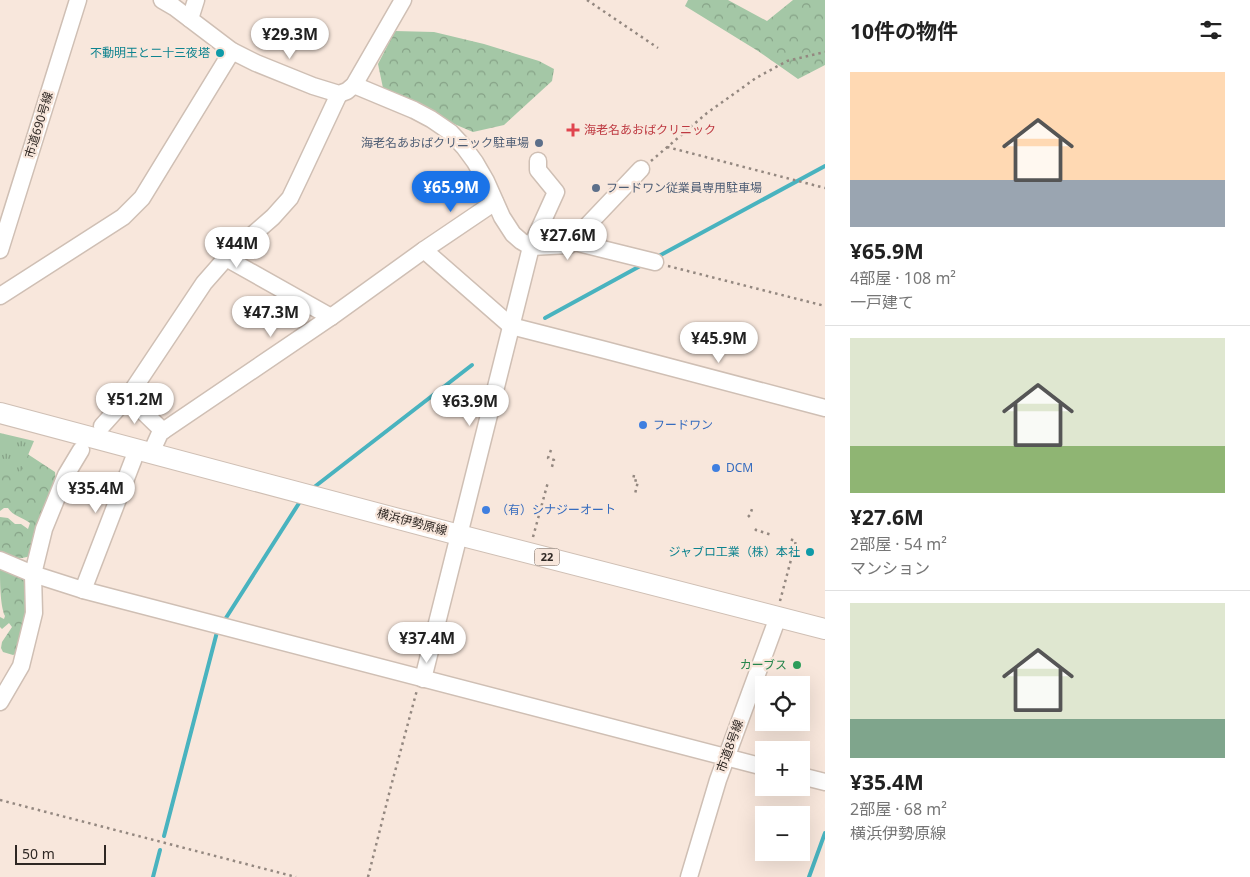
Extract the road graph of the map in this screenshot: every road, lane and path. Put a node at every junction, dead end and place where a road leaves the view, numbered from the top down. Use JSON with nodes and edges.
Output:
{"nodes":[{"id":1,"x":78,"y":0,"type":"edge"},
{"id":2,"x":162,"y":0,"type":"edge"},
{"id":3,"x":196,"y":0,"type":"edge"},
{"id":4,"x":403,"y":0,"type":"edge"},
{"id":5,"x":587,"y":0,"type":"edge"},
{"id":6,"x":190,"y":19,"type":"junction"},
{"id":7,"x":658,"y":48,"type":"dead end"},
{"id":8,"x":232,"y":50,"type":"junction"},
{"id":9,"x":825,"y":52,"type":"edge"},
{"id":10,"x":354,"y":85,"type":"junction"},
{"id":11,"x":339,"y":94,"type":"junction"},
{"id":12,"x":667,"y":147,"type":"junction"},
{"id":13,"x":538,"y":161,"type":"dead end"},
{"id":14,"x":641,"y":169,"type":"joint"},
{"id":15,"x":825,"y":188,"type":"edge"},
{"id":16,"x":495,"y":202,"type":"junction"},
{"id":17,"x":574,"y":242,"type":"junction"},
{"id":18,"x":531,"y":247,"type":"junction"},
{"id":19,"x":0,"y":250,"type":"edge"},
{"id":20,"x":424,"y":250,"type":"junction"},
{"id":21,"x":226,"y":258,"type":"junction"},
{"id":22,"x":648,"y":260,"type":"joint"},
{"id":23,"x":0,"y":296,"type":"edge"},
{"id":24,"x":825,"y":306,"type":"edge"},
{"id":25,"x":330,"y":317,"type":"junction"},
{"id":26,"x":511,"y":326,"type":"junction"},
{"id":27,"x":128,"y":397,"type":"junction"},
{"id":28,"x":825,"y":408,"type":"edge"},
{"id":29,"x":0,"y":413,"type":"edge"},
{"id":30,"x":102,"y":426,"type":"dead end"},
{"id":31,"x":163,"y":430,"type":"junction"},
{"id":32,"x":81,"y":450,"type":"dead end"},
{"id":33,"x":550,"y":450,"type":"dead end"},
{"id":34,"x":144,"y":451,"type":"junction"},
{"id":35,"x":551,"y":470,"type":"dead end"},
{"id":36,"x":634,"y":475,"type":"dead end"},
{"id":37,"x":548,"y":482,"type":"dead end"},
{"id":38,"x":635,"y":494,"type":"dead end"},
{"id":39,"x":753,"y":506,"type":"dead end"},
{"id":40,"x":748,"y":517,"type":"dead end"},
{"id":41,"x":755,"y":529,"type":"dead end"},
{"id":42,"x":459,"y":535,"type":"junction"},
{"id":43,"x":772,"y":535,"type":"dead end"},
{"id":44,"x":789,"y":539,"type":"dead end"},
{"id":45,"x":533,"y":540,"type":"dead end"},
{"id":46,"x":0,"y":560,"type":"edge"},
{"id":47,"x":33,"y":574,"type":"junction"},
{"id":48,"x":83,"y":590,"type":"junction"},
{"id":49,"x":778,"y":613,"type":"junction"},
{"id":50,"x":825,"y":630,"type":"edge"},
{"id":51,"x":423,"y":678,"type":"junction"},
{"id":52,"x":0,"y":702,"type":"edge"},
{"id":53,"x":726,"y":758,"type":"junction"},
{"id":54,"x":755,"y":765,"type":"edge"},
{"id":55,"x":810,"y":778,"type":"edge"},
{"id":56,"x":825,"y":782,"type":"edge"},
{"id":57,"x":0,"y":800,"type":"edge"},
{"id":58,"x":296,"y":877,"type":"edge"},
{"id":59,"x":368,"y":877,"type":"edge"},
{"id":60,"x":688,"y":877,"type":"edge"}],
"edges":[{"from":1,"to":19,"type":"street","name":"市道690号線"},
{"from":2,"to":6,"type":"street"},
{"from":3,"to":6,"type":"street"},
{"from":4,"to":10,"type":"street"},
{"from":5,"to":7,"type":"path"},
{"from":6,"to":8,"type":"street"},
{"from":8,"to":11,"type":"street"},
{"from":8,"to":23,"type":"street"},
{"from":9,"to":12,"type":"path"},
{"from":10,"to":11,"type":"street"},
{"from":10,"to":16,"type":"street"},
{"from":11,"to":21,"type":"street"},
{"from":12,"to":14,"type":"path"},
{"from":12,"to":15,"type":"path"},
{"from":13,"to":18,"type":"street"},
{"from":14,"to":17,"type":"street"},
{"from":16,"to":18,"type":"street"},
{"from":16,"to":20,"type":"street"},
{"from":17,"to":18,"type":"street"},
{"from":17,"to":22,"type":"street"},
{"from":18,"to":26,"type":"street"},
{"from":20,"to":25,"type":"street"},
{"from":20,"to":26,"type":"street"},
{"from":21,"to":25,"type":"street"},
{"from":21,"to":27,"type":"street"},
{"from":22,"to":24,"type":"path"},
{"from":25,"to":31,"type":"street"},
{"from":26,"to":28,"type":"street"},
{"from":26,"to":42,"type":"street"},
{"from":27,"to":30,"type":"street"},
{"from":27,"to":31,"type":"street"},
{"from":29,"to":34,"type":"main road","name":"横浜伊勢原線","number":"22"},
{"from":31,"to":34,"type":"street"},
{"from":32,"to":47,"type":"street"},
{"from":33,"to":35,"type":"path"},
{"from":34,"to":42,"type":"main road","name":"横浜伊勢原線","number":"22"},
{"from":34,"to":48,"type":"street"},
{"from":36,"to":38,"type":"path"},
{"from":37,"to":45,"type":"path"},
{"from":39,"to":40,"type":"path"},
{"from":41,"to":43,"type":"path"},
{"from":42,"to":49,"type":"main road","name":"横浜伊勢原線","number":"22"},
{"from":42,"to":51,"type":"street"},
{"from":44,"to":49,"type":"path"},
{"from":46,"to":47,"type":"street"},
{"from":47,"to":48,"type":"street"},
{"from":47,"to":52,"type":"street"},
{"from":48,"to":51,"type":"street"},
{"from":49,"to":50,"type":"main road","name":"横浜伊勢原線","number":"22"},
{"from":49,"to":53,"type":"street","name":"市道8号線"},
{"from":51,"to":53,"type":"street"},
{"from":51,"to":59,"type":"path"},
{"from":53,"to":54,"type":"street"},
{"from":53,"to":60,"type":"street","name":"市道8号線"},
{"from":55,"to":56,"type":"street"},
{"from":57,"to":58,"type":"path"}]}
